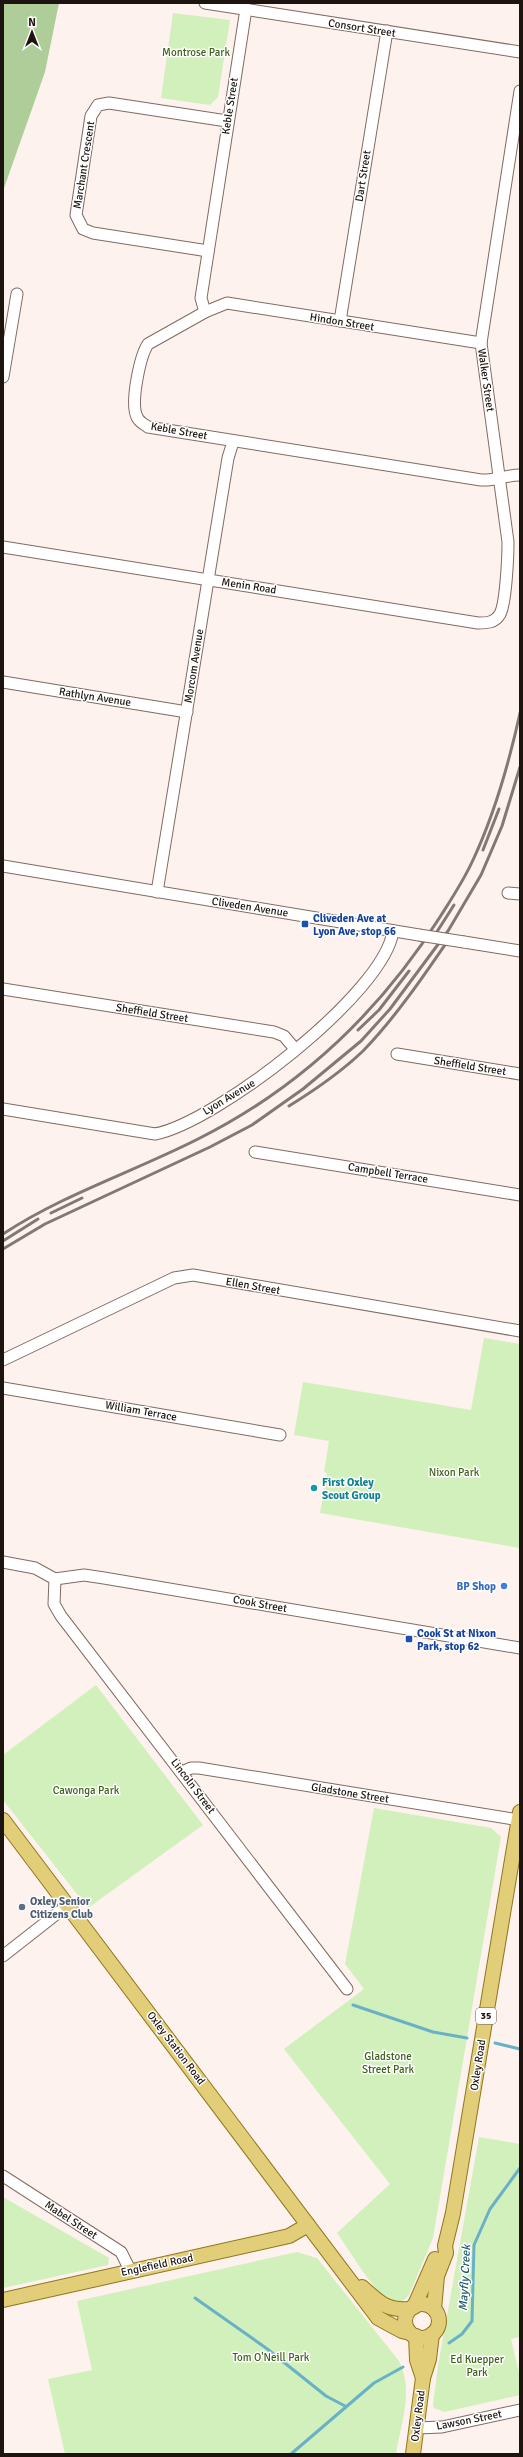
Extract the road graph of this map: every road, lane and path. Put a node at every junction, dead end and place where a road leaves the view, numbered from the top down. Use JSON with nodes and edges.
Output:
{"nodes":[{"id":1,"x":205,"y":3,"type":"edge"},
{"id":2,"x":246,"y":9,"type":"junction"},
{"id":3,"x":386,"y":31,"type":"junction"},
{"id":4,"x":520,"y":52,"type":"edge"},
{"id":5,"x":520,"y":91,"type":"edge"},
{"id":6,"x":227,"y":121,"type":"junction"},
{"id":7,"x":208,"y":251,"type":"junction"},
{"id":8,"x":17,"y":294,"type":"dead end"},
{"id":9,"x":205,"y":312,"type":"junction"},
{"id":10,"x":340,"y":321,"type":"junction"},
{"id":11,"x":480,"y":343,"type":"junction"},
{"id":12,"x":3,"y":377,"type":"edge"},
{"id":13,"x":233,"y":442,"type":"junction"},
{"id":14,"x":520,"y":475,"type":"edge"},
{"id":15,"x":500,"y":478,"type":"junction"},
{"id":16,"x":3,"y":547,"type":"edge"},
{"id":17,"x":208,"y":580,"type":"junction"},
{"id":18,"x":494,"y":621,"type":"joint"},
{"id":19,"x":3,"y":682,"type":"edge"},
{"id":20,"x":187,"y":712,"type":"junction"},
{"id":21,"x":3,"y":866,"type":"edge"},
{"id":22,"x":157,"y":892,"type":"junction"},
{"id":23,"x":508,"y":893,"type":"dead end"},
{"id":24,"x":520,"y":894,"type":"edge"},
{"id":25,"x":392,"y":931,"type":"junction"},
{"id":26,"x":520,"y":951,"type":"edge"},
{"id":27,"x":3,"y":989,"type":"edge"},
{"id":28,"x":295,"y":1048,"type":"junction"},
{"id":29,"x":397,"y":1054,"type":"dead end"},
{"id":30,"x":520,"y":1074,"type":"edge"},
{"id":31,"x":3,"y":1109,"type":"edge"},
{"id":32,"x":255,"y":1152,"type":"dead end"},
{"id":33,"x":520,"y":1195,"type":"edge"},
{"id":34,"x":520,"y":1331,"type":"edge"},
{"id":35,"x":3,"y":1360,"type":"edge"},
{"id":36,"x":3,"y":1388,"type":"edge"},
{"id":37,"x":280,"y":1435,"type":"dead end"},
{"id":38,"x":3,"y":1562,"type":"edge"},
{"id":39,"x":55,"y":1579,"type":"junction"},
{"id":40,"x":520,"y":1648,"type":"edge"},
{"id":41,"x":182,"y":1772,"type":"junction"},
{"id":42,"x":519,"y":1816,"type":"edge"},
{"id":43,"x":3,"y":1820,"type":"edge"},
{"id":44,"x":68,"y":1905,"type":"junction"},
{"id":45,"x":3,"y":1956,"type":"edge"},
{"id":46,"x":347,"y":1989,"type":"dead end"},
{"id":47,"x":3,"y":2176,"type":"edge"},
{"id":48,"x":308,"y":2224,"type":"junction"},
{"id":49,"x":445,"y":2246,"type":"junction"},
{"id":50,"x":131,"y":2272,"type":"junction"},
{"id":51,"x":349,"y":2277,"type":"junction"},
{"id":52,"x":3,"y":2300,"type":"edge"},
{"id":53,"x":412,"y":2308,"type":"junction"},
{"id":54,"x":434,"y":2309,"type":"junction"},
{"id":55,"x":413,"y":2334,"type":"junction"},
{"id":56,"x":432,"y":2334,"type":"junction"},
{"id":57,"x":422,"y":2378,"type":"junction"},
{"id":58,"x":520,"y":2410,"type":"edge"},
{"id":59,"x":417,"y":2428,"type":"junction"},
{"id":60,"x":413,"y":2454,"type":"edge"}],
"edges":[{"from":1,"to":2,"type":"street","name":"Consort Street"},
{"from":2,"to":3,"type":"street","name":"Consort Street"},
{"from":2,"to":6,"type":"street","name":"Keble Street"},
{"from":3,"to":4,"type":"street","name":"Consort Street"},
{"from":3,"to":10,"type":"street","name":"Dart Street"},
{"from":5,"to":11,"type":"street","name":"Walker Street"},
{"from":6,"to":7,"type":"street","name":"Keble Street"},
{"from":6,"to":7,"type":"street","name":"Marchant Crescent"},
{"from":7,"to":9,"type":"street","name":"Keble Street"},
{"from":8,"to":12,"type":"street"},
{"from":9,"to":10,"type":"street","name":"Hindon Street"},
{"from":9,"to":13,"type":"street","name":"Keble Street"},
{"from":10,"to":11,"type":"street","name":"Hindon Street"},
{"from":11,"to":15,"type":"street","name":"Walker Street"},
{"from":13,"to":15,"type":"street","name":"Keble Street"},
{"from":13,"to":17,"type":"street","name":"Morcom Avenue"},
{"from":14,"to":15,"type":"street","name":"Keble Street"},
{"from":15,"to":18,"type":"street","name":"Walker Street"},
{"from":16,"to":17,"type":"street","name":"Menin Road"},
{"from":17,"to":18,"type":"street","name":"Menin Road"},
{"from":17,"to":20,"type":"street","name":"Morcom Avenue"},
{"from":19,"to":20,"type":"street","name":"Rathlyn Avenue"},
{"from":20,"to":22,"type":"street","name":"Morcom Avenue"},
{"from":21,"to":22,"type":"street","name":"Cliveden Avenue"},
{"from":22,"to":25,"type":"street","name":"Cliveden Avenue"},
{"from":23,"to":24,"type":"street"},
{"from":25,"to":26,"type":"street","name":"Cliveden Avenue","bridge":true},
{"from":25,"to":28,"type":"street","name":"Lyon Avenue"},
{"from":27,"to":28,"type":"street","name":"Sheffield Street"},
{"from":28,"to":31,"type":"street","name":"Lyon Avenue"},
{"from":29,"to":30,"type":"street","name":"Sheffield Street"},
{"from":32,"to":33,"type":"street","name":"Campbell Terrace"},
{"from":34,"to":35,"type":"street","name":"Ellen Street"},
{"from":36,"to":37,"type":"street","name":"William Terrace"},
{"from":38,"to":39,"type":"street"},
{"from":39,"to":40,"type":"street","name":"Cook Street"},
{"from":39,"to":41,"type":"street","name":"Lincoln Street"},
{"from":41,"to":42,"type":"street","name":"Gladstone Street"},
{"from":41,"to":46,"type":"street","name":"Lincoln Street"},
{"from":42,"to":49,"type":"main road","name":"Oxley Road","number":"35"},
{"from":43,"to":44,"type":"main road","name":"Oxley Station Road"},
{"from":44,"to":45,"type":"street"},
{"from":44,"to":48,"type":"main road","name":"Oxley Station Road"},
{"from":47,"to":50,"type":"street","name":"Mabel Street"},
{"from":48,"to":50,"type":"main road","name":"Englefield Road"},
{"from":48,"to":51,"type":"main road","name":"Oxley Station Road"},
{"from":49,"to":53,"type":"main road","name":"Oxley Road","number":"35"},
{"from":49,"to":54,"type":"main road","name":"Oxley Road","number":"35"},
{"from":50,"to":52,"type":"main road","name":"Englefield Road"},
{"from":51,"to":53,"type":"main road","name":"Oxley Station Road"},
{"from":51,"to":55,"type":"main road","name":"Oxley Station Road"},
{"from":53,"to":54,"type":"main road"},
{"from":53,"to":55,"type":"main road","number":"35"},
{"from":54,"to":56,"type":"main road","number":"35"},
{"from":55,"to":56,"type":"main road"},
{"from":55,"to":57,"type":"main road","name":"Oxley Road","number":"35"},
{"from":56,"to":57,"type":"main road","name":"Oxley Road","number":"35"},
{"from":57,"to":59,"type":"main road","name":"Oxley Road","number":"35"},
{"from":58,"to":59,"type":"street","name":"Lawson Street"},
{"from":59,"to":60,"type":"main road","name":"Oxley Road","number":"35"}]}
